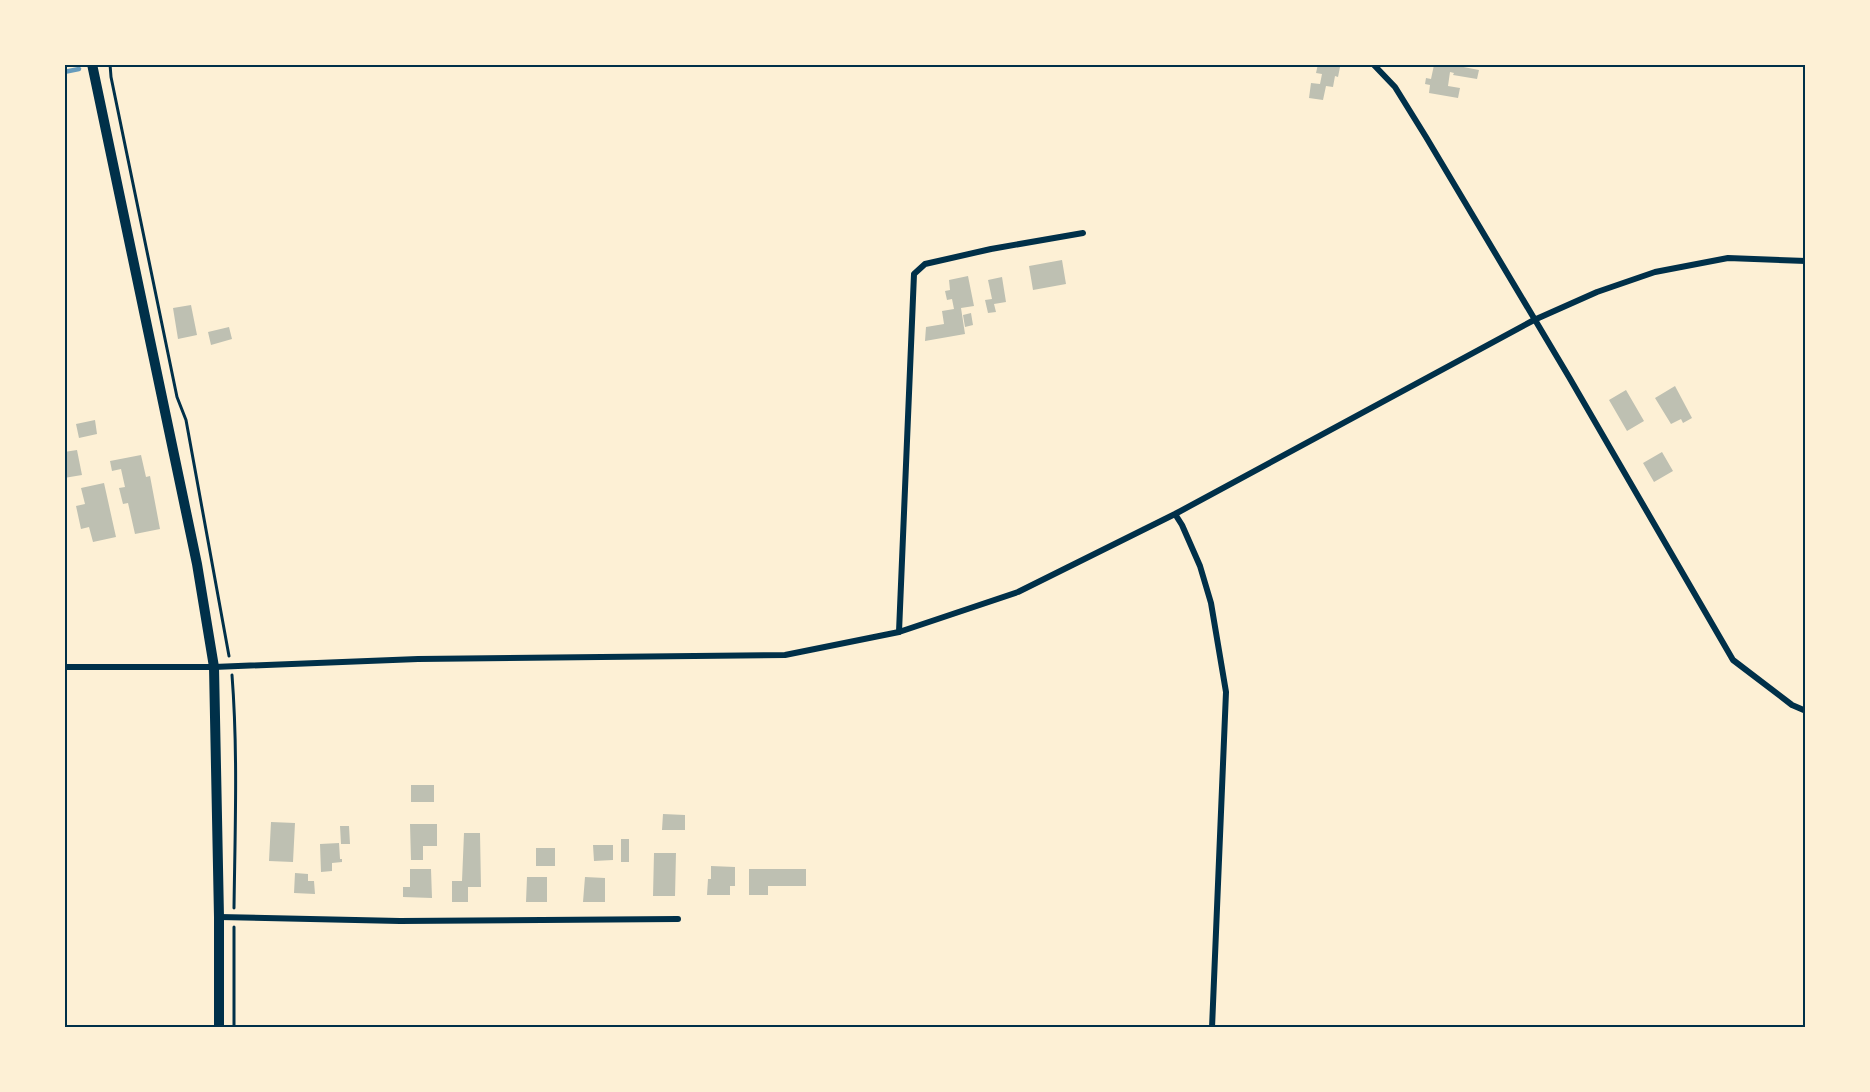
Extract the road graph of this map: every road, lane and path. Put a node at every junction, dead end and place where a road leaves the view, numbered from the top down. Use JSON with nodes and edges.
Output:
{"nodes":[{"id":1,"x":93,"y":64,"type":"edge"},
{"id":2,"x":1373,"y":64,"type":"edge"},
{"id":3,"x":1083,"y":233,"type":"dead end"},
{"id":4,"x":1806,"y":261,"type":"edge"},
{"id":5,"x":1534,"y":320,"type":"junction"},
{"id":6,"x":1175,"y":514,"type":"junction"},
{"id":7,"x":899,"y":632,"type":"junction"},
{"id":8,"x":64,"y":667,"type":"edge"},
{"id":9,"x":214,"y":667,"type":"junction"},
{"id":10,"x":1806,"y":711,"type":"edge"},
{"id":11,"x":219,"y":917,"type":"junction"},
{"id":12,"x":678,"y":919,"type":"dead end"},
{"id":13,"x":219,"y":1028,"type":"edge"},
{"id":14,"x":1212,"y":1028,"type":"edge"}],
"edges":[{"from":1,"to":9,"type":"street"},
{"from":2,"to":5,"type":"street"},
{"from":3,"to":7,"type":"street"},
{"from":4,"to":5,"type":"street"},
{"from":5,"to":6,"type":"street"},
{"from":5,"to":10,"type":"street"},
{"from":6,"to":7,"type":"street"},
{"from":6,"to":14,"type":"street"},
{"from":7,"to":9,"type":"street"},
{"from":8,"to":9,"type":"street"},
{"from":9,"to":11,"type":"street"},
{"from":11,"to":12,"type":"street"},
{"from":11,"to":13,"type":"street"}]}
